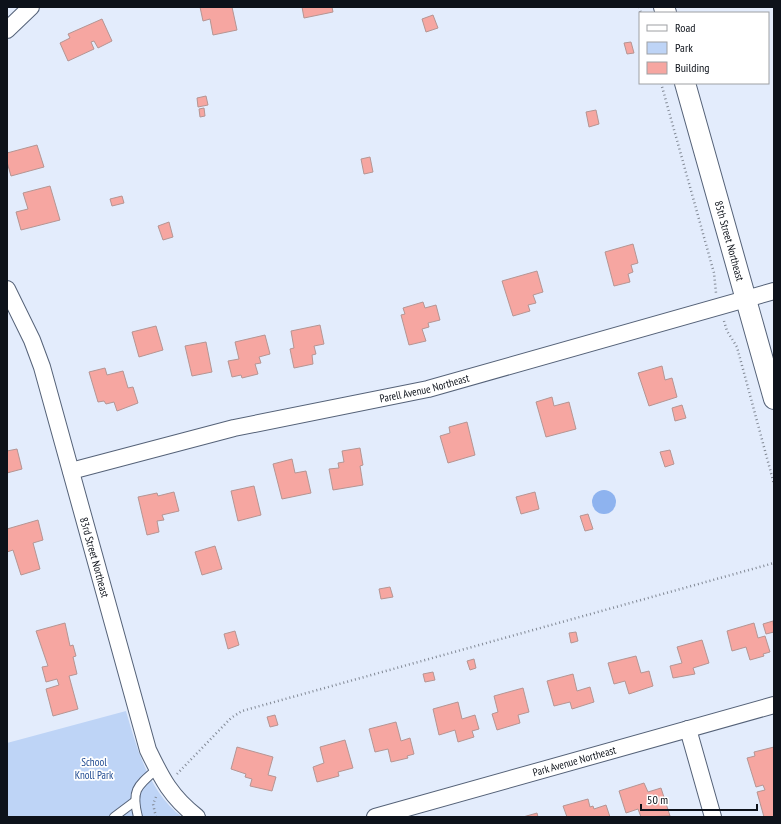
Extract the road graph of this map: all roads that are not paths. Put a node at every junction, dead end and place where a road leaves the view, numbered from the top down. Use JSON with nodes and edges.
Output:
{"nodes":[{"id":1,"x":31,"y":7,"type":"edge"},
{"id":2,"x":7,"y":30,"type":"edge"},
{"id":3,"x":685,"y":84,"type":"edge"},
{"id":4,"x":7,"y":289,"type":"edge"},
{"id":5,"x":774,"y":291,"type":"edge"},
{"id":6,"x":745,"y":299,"type":"junction"},
{"id":7,"x":774,"y":399,"type":"edge"},
{"id":8,"x":71,"y":472,"type":"junction"},
{"id":9,"x":774,"y":705,"type":"edge"},
{"id":10,"x":688,"y":729,"type":"junction"},
{"id":11,"x":157,"y":769,"type":"junction"},
{"id":12,"x":134,"y":802,"type":"junction"},
{"id":13,"x":114,"y":817,"type":"edge"},
{"id":14,"x":138,"y":817,"type":"edge"},
{"id":15,"x":196,"y":817,"type":"edge"},
{"id":16,"x":375,"y":817,"type":"edge"},
{"id":17,"x":713,"y":817,"type":"edge"}],
"edges":[{"from":1,"to":2,"type":"street"},
{"from":3,"to":6,"type":"street","name":"85th Street Northeast"},
{"from":4,"to":8,"type":"street","name":"83rd Street Northeast"},
{"from":5,"to":6,"type":"street","name":"Parell Avenue Northeast"},
{"from":6,"to":7,"type":"street","name":"85th Street Northeast"},
{"from":6,"to":8,"type":"street","name":"Parell Avenue Northeast"},
{"from":8,"to":11,"type":"street","name":"83rd Street Northeast"},
{"from":9,"to":10,"type":"street","name":"Park Avenue Northeast"},
{"from":10,"to":16,"type":"street","name":"Park Avenue Northeast"},
{"from":10,"to":17,"type":"street"},
{"from":11,"to":12,"type":"lane"},
{"from":11,"to":15,"type":"street","name":"83rd Street Northeast"},
{"from":12,"to":13,"type":"lane"},
{"from":12,"to":14,"type":"lane"}]}
